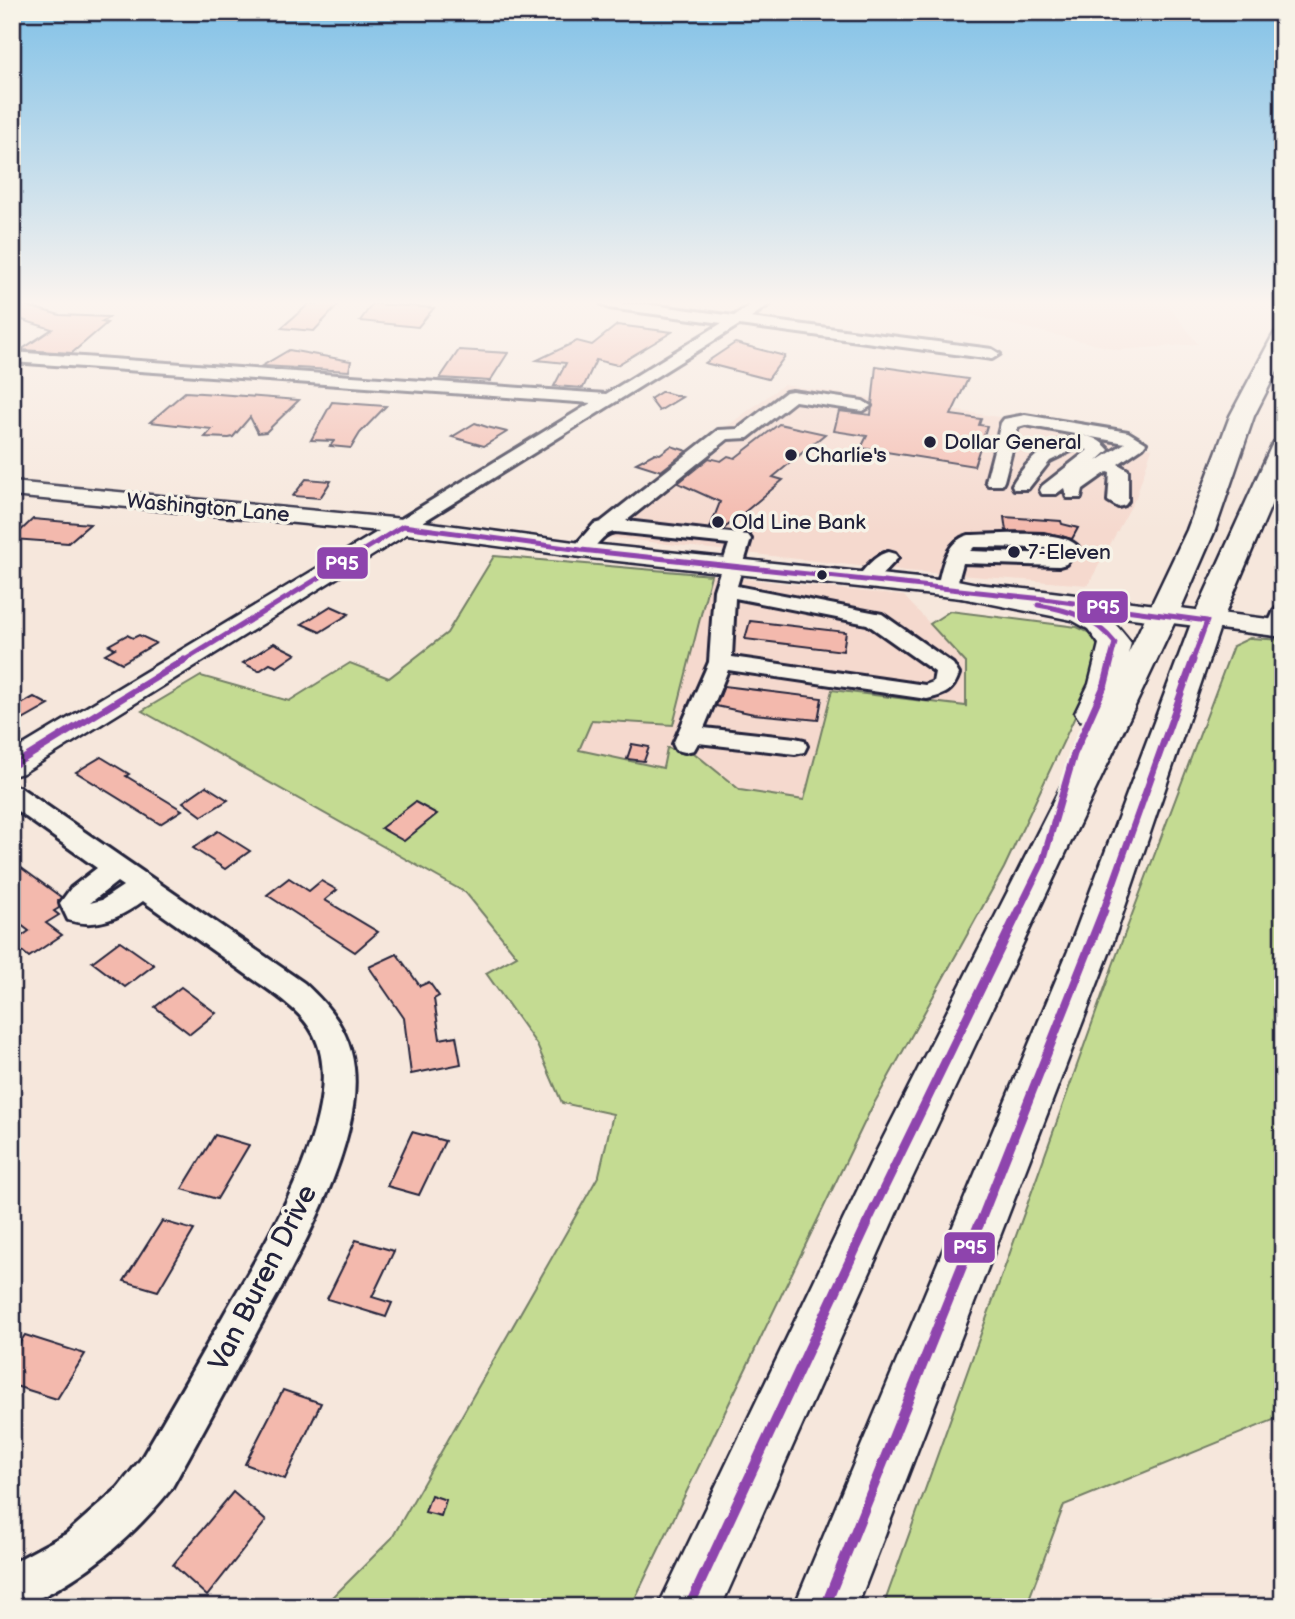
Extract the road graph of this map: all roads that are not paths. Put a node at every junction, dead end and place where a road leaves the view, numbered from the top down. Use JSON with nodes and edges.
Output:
{"nodes":[{"id":1,"x":331,"y":380,"type":"edge"},
{"id":2,"x":639,"y":380,"type":"edge"},
{"id":3,"x":1261,"y":380,"type":"edge"},
{"id":4,"x":606,"y":399,"type":"junction"},
{"id":5,"x":863,"y":406,"type":"dead end"},
{"id":6,"x":1283,"y":447,"type":"edge"},
{"id":7,"x":1103,"y":465,"type":"junction"},
{"id":8,"x":995,"y":481,"type":"dead end"},
{"id":9,"x":1021,"y":485,"type":"dead end"},
{"id":10,"x":12,"y":489,"type":"edge"},
{"id":11,"x":1049,"y":490,"type":"dead end"},
{"id":12,"x":1074,"y":494,"type":"dead end"},
{"id":13,"x":1118,"y":501,"type":"dead end"},
{"id":14,"x":403,"y":526,"type":"junction"},
{"id":15,"x":607,"y":527,"type":"junction"},
{"id":16,"x":581,"y":550,"type":"junction"},
{"id":17,"x":1016,"y":551,"type":"dead end"},
{"id":18,"x":888,"y":558,"type":"dead end"},
{"id":19,"x":733,"y":566,"type":"junction"},
{"id":20,"x":866,"y":580,"type":"junction"},
{"id":21,"x":952,"y":589,"type":"junction"},
{"id":22,"x":725,"y":590,"type":"junction"},
{"id":23,"x":1185,"y":618,"type":"junction"},
{"id":24,"x":1281,"y":624,"type":"edge"},
{"id":25,"x":720,"y":662,"type":"junction"},
{"id":26,"x":795,"y":746,"type":"dead end"},
{"id":27,"x":12,"y":766,"type":"edge"},
{"id":28,"x":12,"y":794,"type":"edge"},
{"id":29,"x":1043,"y":861,"type":"junction"},
{"id":30,"x":12,"y":1588,"type":"edge"},
{"id":31,"x":689,"y":1607,"type":"edge"},
{"id":32,"x":825,"y":1607,"type":"edge"}],
"edges":[{"from":1,"to":4,"type":"street"},
{"from":2,"to":4,"type":"street"},
{"from":3,"to":23,"type":"highway"},
{"from":4,"to":14,"type":"street"},
{"from":5,"to":15,"type":"street"},
{"from":6,"to":23,"type":"highway"},
{"from":7,"to":8,"type":"street"},
{"from":7,"to":12,"type":"street"},
{"from":7,"to":13,"type":"street"},
{"from":9,"to":11,"type":"street"},
{"from":10,"to":14,"type":"main road","name":"Washington Lane"},
{"from":14,"to":16,"type":"main road","name":"Washington Lane"},
{"from":14,"to":27,"type":"main road"},
{"from":15,"to":16,"type":"street"},
{"from":15,"to":19,"type":"street"},
{"from":16,"to":19,"type":"main road","name":"Washington Lane"},
{"from":17,"to":21,"type":"street"},
{"from":18,"to":20,"type":"street"},
{"from":19,"to":20,"type":"main road","name":"Washington Lane"},
{"from":19,"to":22,"type":"street"},
{"from":20,"to":21,"type":"main road","name":"Washington Lane"},
{"from":21,"to":23,"type":"main road","name":"Washington Lane"},
{"from":21,"to":29,"type":"highway"},
{"from":22,"to":25,"type":"street"},
{"from":22,"to":25,"type":"street"},
{"from":23,"to":24,"type":"main road","name":"Washington Lane"},
{"from":23,"to":29,"type":"highway"},
{"from":23,"to":32,"type":"highway"},
{"from":25,"to":26,"type":"street"},
{"from":28,"to":30,"type":"street","name":"Van Buren Drive"},
{"from":29,"to":31,"type":"highway"}]}
